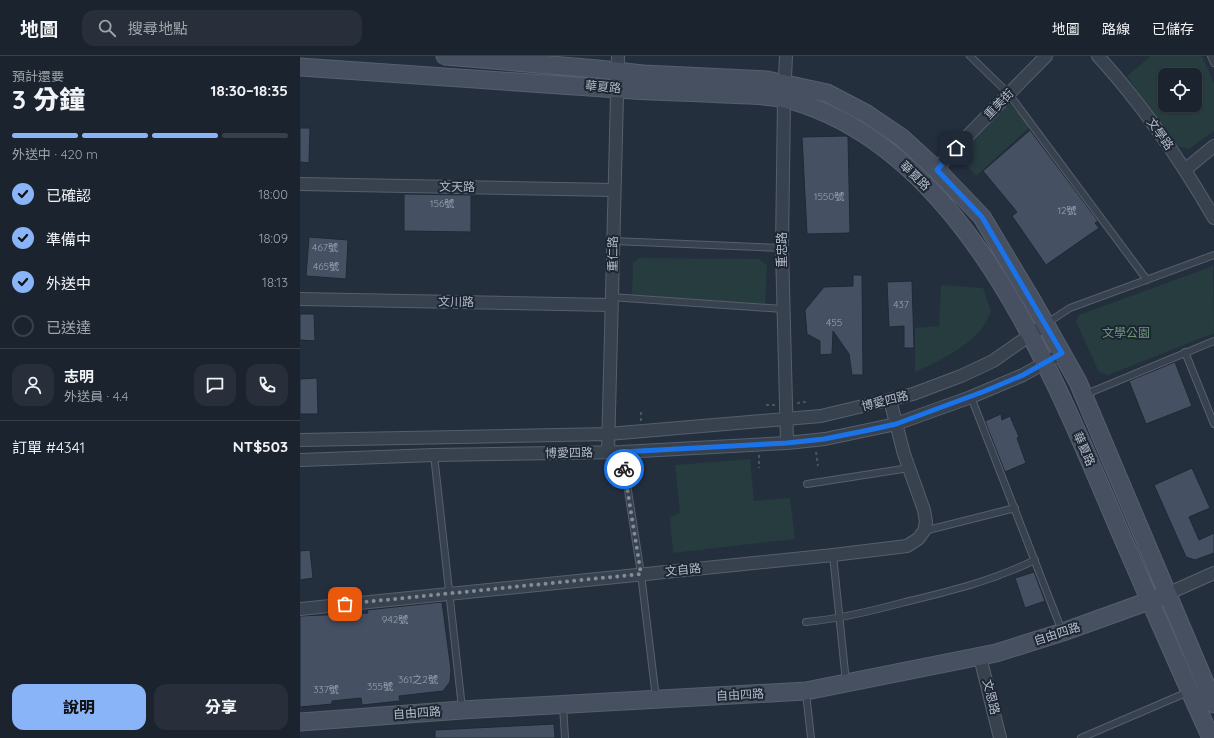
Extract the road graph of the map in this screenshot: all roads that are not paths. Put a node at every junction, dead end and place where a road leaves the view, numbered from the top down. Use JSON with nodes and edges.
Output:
{"nodes":[{"id":1,"x":452,"y":56,"type":"edge"},
{"id":2,"x":786,"y":56,"type":"edge"},
{"id":3,"x":970,"y":56,"type":"edge"},
{"id":4,"x":1046,"y":56,"type":"edge"},
{"id":5,"x":1098,"y":56,"type":"edge"},
{"id":6,"x":1211,"y":56,"type":"edge"},
{"id":7,"x":1214,"y":63,"type":"edge"},
{"id":8,"x":300,"y":67,"type":"edge"},
{"id":9,"x":618,"y":72,"type":"edge"},
{"id":10,"x":784,"y":91,"type":"junction"},
{"id":11,"x":1009,"y":94,"type":"junction"},
{"id":12,"x":1214,"y":146,"type":"edge"},
{"id":13,"x":1186,"y":169,"type":"junction"},
{"id":14,"x":937,"y":170,"type":"junction"},
{"id":15,"x":300,"y":184,"type":"edge"},
{"id":16,"x":614,"y":190,"type":"junction"},
{"id":17,"x":1214,"y":218,"type":"edge"},
{"id":18,"x":613,"y":241,"type":"junction"},
{"id":19,"x":782,"y":248,"type":"junction"},
{"id":20,"x":1214,"y":255,"type":"edge"},
{"id":21,"x":1147,"y":280,"type":"junction"},
{"id":22,"x":300,"y":300,"type":"edge"},
{"id":23,"x":611,"y":301,"type":"junction"},
{"id":24,"x":783,"y":309,"type":"junction"},
{"id":25,"x":1046,"y":324,"type":"junction"},
{"id":26,"x":1030,"y":336,"type":"junction"},
{"id":27,"x":1214,"y":341,"type":"edge"},
{"id":28,"x":1185,"y":352,"type":"junction"},
{"id":29,"x":1062,"y":353,"type":"junction"},
{"id":30,"x":1044,"y":364,"type":"junction"},
{"id":31,"x":1084,"y":395,"type":"junction"},
{"id":32,"x":971,"y":397,"type":"junction"},
{"id":33,"x":890,"y":400,"type":"junction"},
{"id":34,"x":786,"y":420,"type":"junction"},
{"id":35,"x":896,"y":424,"type":"junction"},
{"id":36,"x":1214,"y":424,"type":"edge"},
{"id":37,"x":608,"y":434,"type":"junction"},
{"id":38,"x":300,"y":440,"type":"edge"},
{"id":39,"x":787,"y":443,"type":"junction"},
{"id":40,"x":608,"y":452,"type":"junction"},
{"id":41,"x":622,"y":452,"type":"junction"},
{"id":42,"x":434,"y":455,"type":"junction"},
{"id":43,"x":300,"y":460,"type":"edge"},
{"id":44,"x":909,"y":468,"type":"junction"},
{"id":45,"x":808,"y":484,"type":"dead end"},
{"id":46,"x":1015,"y":508,"type":"junction"},
{"id":47,"x":924,"y":531,"type":"junction"},
{"id":48,"x":833,"y":555,"type":"junction"},
{"id":49,"x":1035,"y":560,"type":"junction"},
{"id":50,"x":641,"y":574,"type":"junction"},
{"id":51,"x":1214,"y":574,"type":"edge"},
{"id":52,"x":450,"y":594,"type":"junction"},
{"id":53,"x":1167,"y":594,"type":"junction"},
{"id":54,"x":1149,"y":601,"type":"junction"},
{"id":55,"x":300,"y":609,"type":"edge"},
{"id":56,"x":839,"y":619,"type":"junction"},
{"id":57,"x":806,"y":622,"type":"dead end"},
{"id":58,"x":1063,"y":632,"type":"junction"},
{"id":59,"x":980,"y":657,"type":"junction"},
{"id":60,"x":1210,"y":683,"type":"edge"},
{"id":61,"x":846,"y":684,"type":"junction"},
{"id":62,"x":806,"y":691,"type":"junction"},
{"id":63,"x":1190,"y":692,"type":"junction"},
{"id":64,"x":656,"y":699,"type":"junction"},
{"id":65,"x":1214,"y":704,"type":"edge"},
{"id":66,"x":563,"y":705,"type":"junction"},
{"id":67,"x":462,"y":710,"type":"junction"},
{"id":68,"x":300,"y":722,"type":"edge"},
{"id":69,"x":1099,"y":732,"type":"junction"},
{"id":70,"x":565,"y":738,"type":"edge"},
{"id":71,"x":811,"y":738,"type":"edge"},
{"id":72,"x":1000,"y":738,"type":"edge"},
{"id":73,"x":1081,"y":738,"type":"edge"},
{"id":74,"x":1102,"y":738,"type":"edge"},
{"id":75,"x":1211,"y":738,"type":"edge"}],
"edges":[{"from":1,"to":9,"type":"street","name":"華夏路"},
{"from":2,"to":10,"type":"street","name":"重忠路"},
{"from":3,"to":11,"type":"lane"},
{"from":4,"to":11,"type":"street","name":"重美街"},
{"from":5,"to":13,"type":"street","name":"文學路"},
{"from":6,"to":7,"type":"lane"},
{"from":8,"to":9,"type":"street","name":"華夏路"},
{"from":9,"to":10,"type":"street","name":"華夏路"},
{"from":9,"to":16,"type":"street","name":"重仁路"},
{"from":10,"to":14,"type":"street","name":"華夏路"},
{"from":10,"to":19,"type":"street","name":"重忠路"},
{"from":10,"to":26,"type":"street","name":"華夏路"},
{"from":11,"to":14,"type":"street","name":"重美街"},
{"from":11,"to":21,"type":"lane"},
{"from":12,"to":13,"type":"street"},
{"from":13,"to":17,"type":"street","name":"文學路"},
{"from":14,"to":25,"type":"street","name":"華夏路"},
{"from":15,"to":16,"type":"street","name":"文天路"},
{"from":16,"to":18,"type":"street","name":"重仁路"},
{"from":18,"to":19,"type":"lane"},
{"from":18,"to":23,"type":"street","name":"重仁路"},
{"from":19,"to":24,"type":"street","name":"重忠路"},
{"from":20,"to":21,"type":"lane"},
{"from":21,"to":25,"type":"lane"},
{"from":22,"to":23,"type":"street","name":"文川路"},
{"from":23,"to":24,"type":"lane"},
{"from":23,"to":37,"type":"street","name":"重仁路"},
{"from":24,"to":34,"type":"street","name":"重忠路"},
{"from":25,"to":26,"type":"street","name":"博愛四路"},
{"from":25,"to":29,"type":"street","name":"華夏路"},
{"from":26,"to":30,"type":"street","name":"華夏路"},
{"from":26,"to":33,"type":"street","name":"博愛四路"},
{"from":27,"to":28,"type":"lane"},
{"from":28,"to":31,"type":"lane"},
{"from":28,"to":36,"type":"lane"},
{"from":29,"to":30,"type":"street","name":"博愛四路"},
{"from":29,"to":31,"type":"street","name":"華夏路"},
{"from":30,"to":32,"type":"street","name":"博愛四路"},
{"from":30,"to":54,"type":"street","name":"華夏路"},
{"from":31,"to":53,"type":"street","name":"華夏路"},
{"from":32,"to":35,"type":"street","name":"博愛四路"},
{"from":32,"to":46,"type":"lane"},
{"from":33,"to":34,"type":"street","name":"博愛四路"},
{"from":33,"to":35,"type":"street"},
{"from":34,"to":37,"type":"street","name":"博愛四路"},
{"from":34,"to":39,"type":"street","name":"重忠路"},
{"from":35,"to":39,"type":"street","name":"博愛四路"},
{"from":35,"to":44,"type":"street"},
{"from":37,"to":38,"type":"street","name":"博愛四路"},
{"from":37,"to":40,"type":"street","name":"重仁路"},
{"from":39,"to":41,"type":"street","name":"博愛四路"},
{"from":40,"to":41,"type":"street","name":"博愛四路"},
{"from":40,"to":42,"type":"street","name":"博愛四路"},
{"from":41,"to":50,"type":"lane"},
{"from":42,"to":43,"type":"street","name":"博愛四路"},
{"from":42,"to":52,"type":"lane"},
{"from":44,"to":45,"type":"lane"},
{"from":44,"to":47,"type":"street"},
{"from":46,"to":47,"type":"lane"},
{"from":46,"to":49,"type":"lane"},
{"from":47,"to":48,"type":"street","name":"文自路"},
{"from":48,"to":50,"type":"street","name":"文自路"},
{"from":48,"to":56,"type":"lane"},
{"from":49,"to":56,"type":"lane"},
{"from":49,"to":58,"type":"lane"},
{"from":50,"to":52,"type":"street","name":"文自路"},
{"from":50,"to":64,"type":"lane"},
{"from":51,"to":53,"type":"street"},
{"from":52,"to":55,"type":"street","name":"文自路"},
{"from":52,"to":67,"type":"lane"},
{"from":53,"to":54,"type":"street","name":"自由四路"},
{"from":53,"to":60,"type":"street","name":"華夏路"},
{"from":54,"to":58,"type":"street","name":"自由四路"},
{"from":54,"to":63,"type":"street","name":"華夏路"},
{"from":56,"to":57,"type":"lane"},
{"from":56,"to":61,"type":"lane"},
{"from":58,"to":59,"type":"street","name":"自由四路"},
{"from":59,"to":61,"type":"street","name":"自由四路"},
{"from":59,"to":72,"type":"street","name":"文恩路"},
{"from":60,"to":65,"type":"street","name":"華夏路"},
{"from":61,"to":62,"type":"street","name":"自由四路"},
{"from":62,"to":64,"type":"street","name":"自由四路"},
{"from":62,"to":71,"type":"lane"},
{"from":63,"to":69,"type":"lane"},
{"from":63,"to":75,"type":"street","name":"華夏路"},
{"from":64,"to":66,"type":"street","name":"自由四路"},
{"from":66,"to":67,"type":"street","name":"自由四路"},
{"from":66,"to":70,"type":"lane"},
{"from":67,"to":68,"type":"street","name":"自由四路"},
{"from":69,"to":73,"type":"lane"},
{"from":69,"to":74,"type":"lane"}]}
